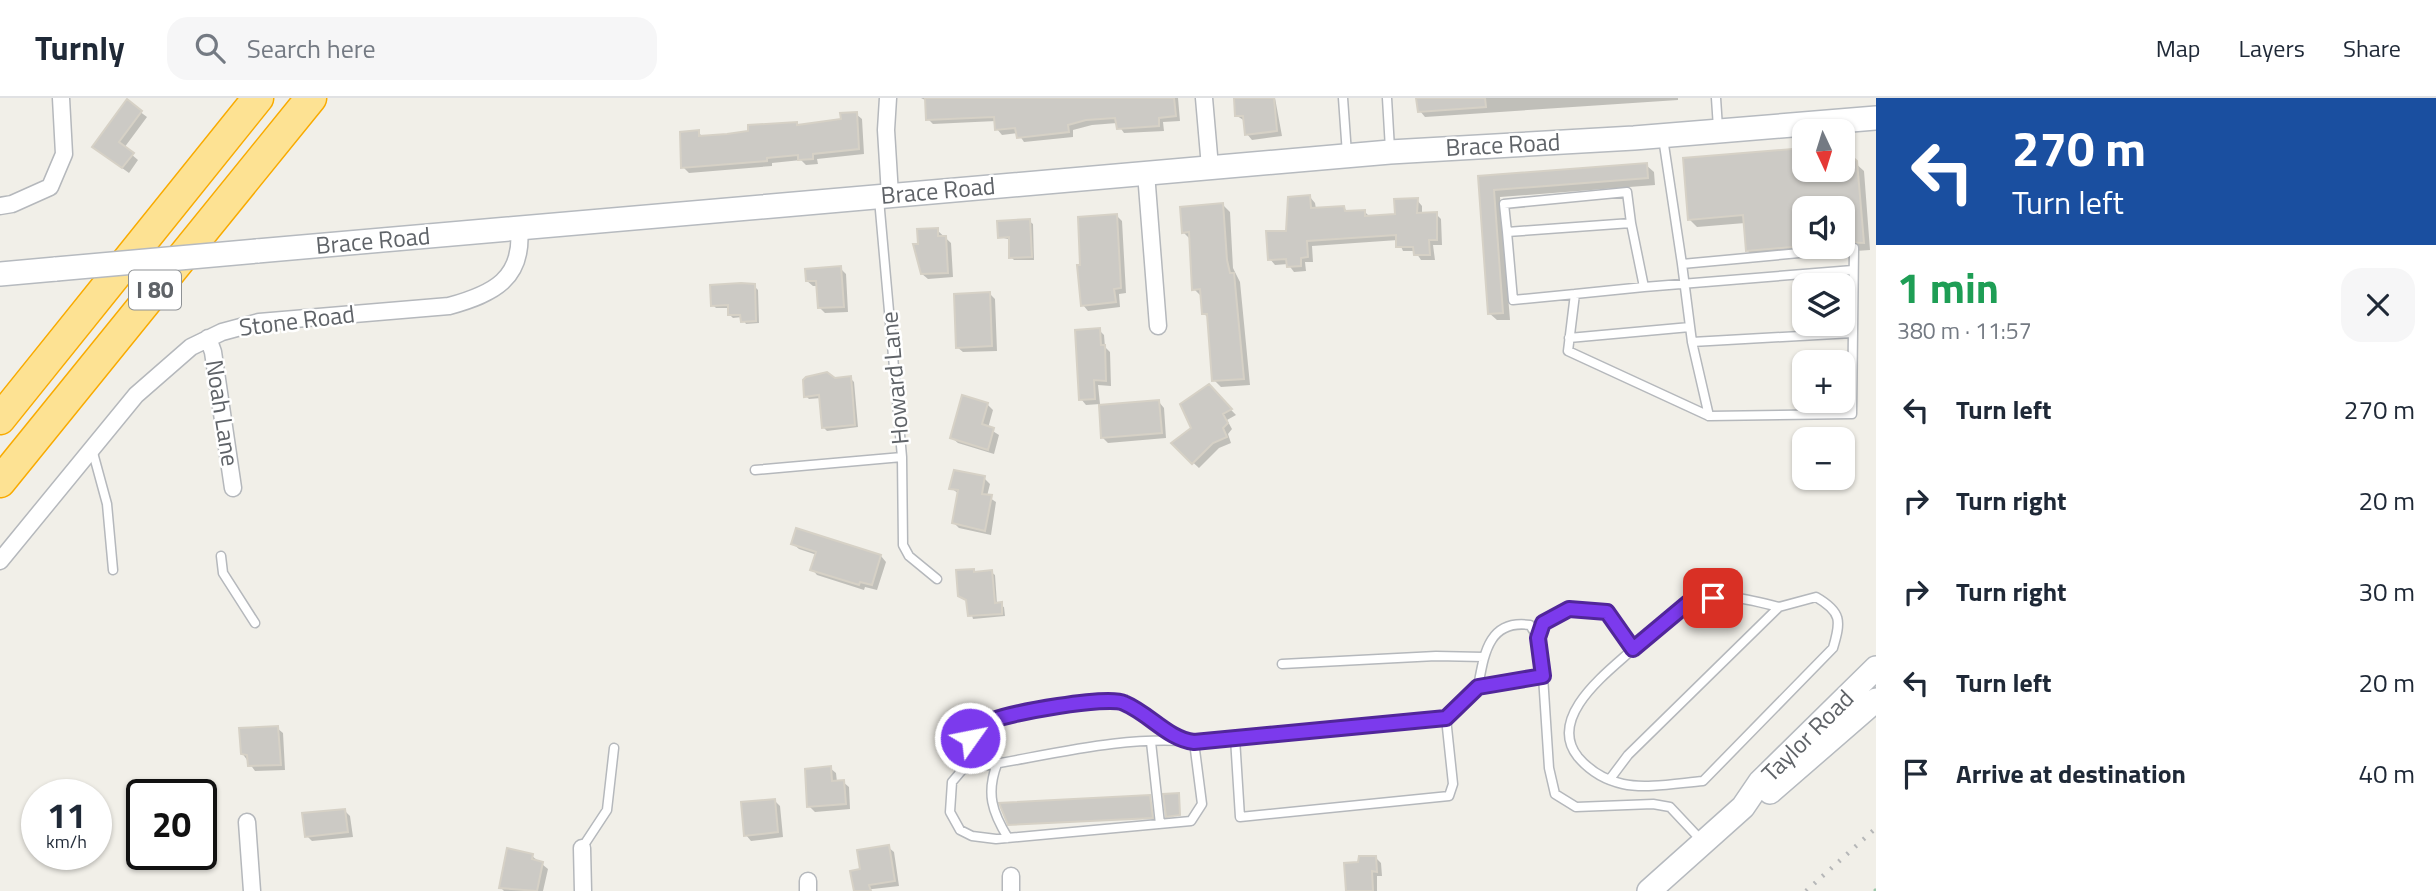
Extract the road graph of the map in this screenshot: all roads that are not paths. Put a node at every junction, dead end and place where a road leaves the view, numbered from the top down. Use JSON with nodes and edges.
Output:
{"nodes":[{"id":1,"x":61,"y":98,"type":"edge"},
{"id":2,"x":258,"y":98,"type":"edge"},
{"id":3,"x":311,"y":98,"type":"edge"},
{"id":4,"x":888,"y":98,"type":"edge"},
{"id":5,"x":1204,"y":98,"type":"edge"},
{"id":6,"x":1343,"y":98,"type":"edge"},
{"id":7,"x":1387,"y":98,"type":"edge"},
{"id":8,"x":1716,"y":98,"type":"edge"},
{"id":9,"x":1876,"y":118,"type":"edge"},
{"id":10,"x":1718,"y":131,"type":"junction"},
{"id":11,"x":1663,"y":135,"type":"junction"},
{"id":12,"x":1390,"y":152,"type":"junction"},
{"id":13,"x":1347,"y":156,"type":"junction"},
{"id":14,"x":1210,"y":167,"type":"junction"},
{"id":15,"x":1146,"y":173,"type":"junction"},
{"id":16,"x":884,"y":195,"type":"junction"},
{"id":17,"x":0,"y":205,"type":"edge"},
{"id":18,"x":1631,"y":223,"type":"junction"},
{"id":19,"x":519,"y":228,"type":"junction"},
{"id":20,"x":1507,"y":232,"type":"junction"},
{"id":21,"x":1682,"y":264,"type":"junction"},
{"id":22,"x":1853,"y":270,"type":"joint"},
{"id":23,"x":0,"y":274,"type":"edge"},
{"id":24,"x":1684,"y":282,"type":"junction"},
{"id":25,"x":1644,"y":287,"type":"junction"},
{"id":26,"x":1575,"y":294,"type":"junction"},
{"id":27,"x":1158,"y":326,"type":"dead end"},
{"id":28,"x":1690,"y":327,"type":"junction"},
{"id":29,"x":1799,"y":336,"type":"edge"},
{"id":30,"x":1853,"y":336,"type":"edge"},
{"id":31,"x":208,"y":338,"type":"junction"},
{"id":32,"x":1569,"y":338,"type":"junction"},
{"id":33,"x":1692,"y":342,"type":"junction"},
{"id":34,"x":1709,"y":416,"type":"junction"},
{"id":35,"x":0,"y":419,"type":"edge"},
{"id":36,"x":92,"y":449,"type":"junction"},
{"id":37,"x":902,"y":457,"type":"junction"},
{"id":38,"x":755,"y":470,"type":"dead end"},
{"id":39,"x":0,"y":482,"type":"edge"},
{"id":40,"x":233,"y":488,"type":"dead end"},
{"id":41,"x":221,"y":556,"type":"dead end"},
{"id":42,"x":0,"y":561,"type":"edge"},
{"id":43,"x":113,"y":570,"type":"dead end"},
{"id":44,"x":937,"y":579,"type":"dead end"},
{"id":45,"x":1779,"y":607,"type":"junction"},
{"id":46,"x":255,"y":623,"type":"dead end"},
{"id":47,"x":1538,"y":638,"type":"junction"},
{"id":48,"x":1633,"y":649,"type":"junction"},
{"id":49,"x":1484,"y":657,"type":"junction"},
{"id":50,"x":1282,"y":664,"type":"dead end"},
{"id":51,"x":1876,"y":668,"type":"edge"},
{"id":52,"x":1543,"y":676,"type":"junction"},
{"id":53,"x":1478,"y":687,"type":"junction"},
{"id":54,"x":1876,"y":699,"type":"edge"},
{"id":55,"x":1446,"y":718,"type":"junction"},
{"id":56,"x":1235,"y":738,"type":"junction"},
{"id":57,"x":1178,"y":740,"type":"junction"},
{"id":58,"x":1151,"y":742,"type":"junction"},
{"id":59,"x":1194,"y":742,"type":"junction"},
{"id":60,"x":614,"y":748,"type":"dead end"},
{"id":61,"x":997,"y":764,"type":"junction"},
{"id":62,"x":963,"y":769,"type":"junction"},
{"id":63,"x":1611,"y":779,"type":"junction"},
{"id":64,"x":1743,"y":807,"type":"junction"},
{"id":65,"x":247,"y":822,"type":"dead end"},
{"id":66,"x":1160,"y":824,"type":"junction"},
{"id":67,"x":1008,"y":838,"type":"junction"},
{"id":68,"x":1703,"y":843,"type":"junction"},
{"id":69,"x":582,"y":848,"type":"joint"},
{"id":70,"x":253,"y":891,"type":"edge"},
{"id":71,"x":583,"y":891,"type":"edge"},
{"id":72,"x":1649,"y":891,"type":"edge"}],
"edges":[{"from":1,"to":17,"type":"street"},
{"from":2,"to":35,"type":"highway","number":"I 80"},
{"from":3,"to":39,"type":"highway","number":"I 80"},
{"from":4,"to":16,"type":"street"},
{"from":5,"to":14,"type":"street"},
{"from":6,"to":13,"type":"lane"},
{"from":7,"to":12,"type":"lane"},
{"from":8,"to":10,"type":"lane"},
{"from":9,"to":10,"type":"street","name":"Brace Road"},
{"from":10,"to":11,"type":"street","name":"Brace Road"},
{"from":11,"to":12,"type":"street","name":"Brace Road"},
{"from":11,"to":21,"type":"lane"},
{"from":12,"to":13,"type":"street","name":"Brace Road"},
{"from":13,"to":14,"type":"street","name":"Brace Road"},
{"from":14,"to":15,"type":"street","name":"Brace Road"},
{"from":15,"to":16,"type":"street","name":"Brace Road"},
{"from":15,"to":27,"type":"street"},
{"from":16,"to":19,"type":"street","name":"Brace Road"},
{"from":16,"to":37,"type":"lane","name":"Howard Lane"},
{"from":18,"to":20,"type":"lane"},
{"from":18,"to":20,"type":"lane"},
{"from":18,"to":25,"type":"lane"},
{"from":19,"to":23,"type":"street","name":"Brace Road","bridge":true},
{"from":19,"to":31,"type":"street","name":"Stone Road"},
{"from":20,"to":26,"type":"lane"},
{"from":21,"to":22,"type":"lane"},
{"from":21,"to":24,"type":"lane"},
{"from":22,"to":24,"type":"lane"},
{"from":24,"to":25,"type":"lane"},
{"from":24,"to":28,"type":"lane"},
{"from":25,"to":26,"type":"lane"},
{"from":26,"to":32,"type":"lane"},
{"from":28,"to":32,"type":"lane"},
{"from":28,"to":33,"type":"lane"},
{"from":29,"to":33,"type":"lane"},
{"from":30,"to":34,"type":"lane"},
{"from":31,"to":36,"type":"street","name":"Stone Road"},
{"from":31,"to":40,"type":"street","name":"Noah Lane"},
{"from":32,"to":34,"type":"lane"},
{"from":33,"to":34,"type":"lane"},
{"from":36,"to":42,"type":"street","name":"Stone Road"},
{"from":36,"to":43,"type":"lane"},
{"from":37,"to":38,"type":"lane","name":"Howard Lane"},
{"from":37,"to":44,"type":"lane"},
{"from":41,"to":46,"type":"lane"},
{"from":45,"to":48,"type":"lane"},
{"from":45,"to":63,"type":"lane"},
{"from":45,"to":63,"type":"lane"},
{"from":47,"to":48,"type":"lane"},
{"from":47,"to":49,"type":"lane"},
{"from":47,"to":52,"type":"lane"},
{"from":48,"to":63,"type":"lane"},
{"from":49,"to":50,"type":"lane"},
{"from":49,"to":53,"type":"lane"},
{"from":51,"to":64,"type":"street","name":"Taylor Road"},
{"from":52,"to":53,"type":"lane"},
{"from":52,"to":68,"type":"lane"},
{"from":53,"to":55,"type":"lane"},
{"from":54,"to":64,"type":"street","name":"Taylor Road"},
{"from":55,"to":56,"type":"lane"},
{"from":55,"to":56,"type":"lane"},
{"from":56,"to":59,"type":"lane"},
{"from":57,"to":58,"type":"lane"},
{"from":57,"to":59,"type":"lane"},
{"from":57,"to":62,"type":"lane"},
{"from":58,"to":61,"type":"lane"},
{"from":58,"to":66,"type":"lane"},
{"from":59,"to":66,"type":"lane"},
{"from":60,"to":69,"type":"lane"},
{"from":61,"to":62,"type":"lane"},
{"from":61,"to":67,"type":"lane"},
{"from":62,"to":67,"type":"lane"},
{"from":64,"to":68,"type":"street","name":"Taylor Road"},
{"from":65,"to":70,"type":"street"},
{"from":66,"to":67,"type":"lane"},
{"from":68,"to":72,"type":"street","name":"Taylor Road"},
{"from":69,"to":71,"type":"street"}]}
